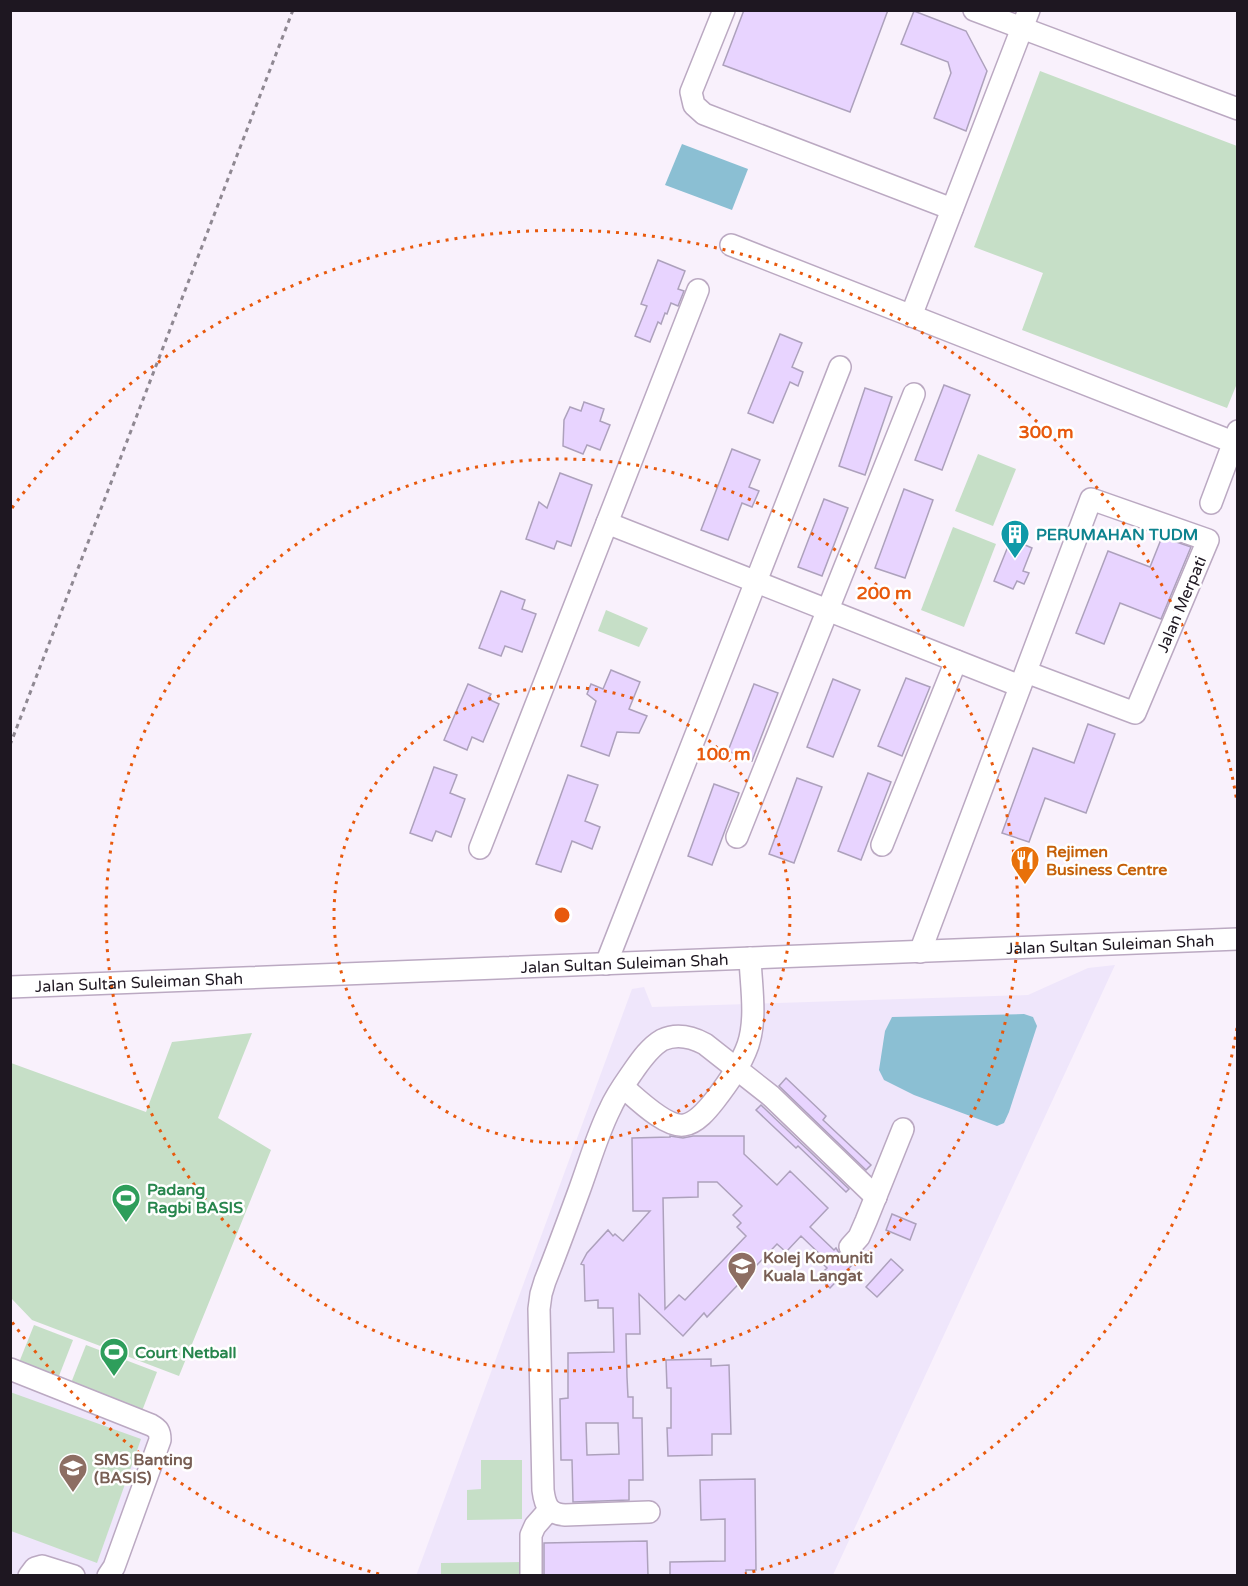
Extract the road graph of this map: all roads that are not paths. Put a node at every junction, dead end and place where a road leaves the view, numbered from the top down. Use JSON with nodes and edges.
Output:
{"nodes":[{"id":1,"x":724,"y":10,"type":"edge"},
{"id":2,"x":974,"y":10,"type":"edge"},
{"id":3,"x":1025,"y":20,"type":"edge"},
{"id":4,"x":1238,"y":109,"type":"edge"},
{"id":5,"x":952,"y":209,"type":"junction"},
{"id":6,"x":731,"y":245,"type":"dead end"},
{"id":7,"x":698,"y":290,"type":"dead end"},
{"id":8,"x":911,"y":316,"type":"junction"},
{"id":9,"x":840,"y":368,"type":"dead end"},
{"id":10,"x":914,"y":394,"type":"dead end"},
{"id":11,"x":1236,"y":439,"type":"edge"},
{"id":12,"x":1211,"y":503,"type":"dead end"},
{"id":13,"x":607,"y":523,"type":"junction"},
{"id":14,"x":755,"y":582,"type":"junction"},
{"id":15,"x":828,"y":610,"type":"junction"},
{"id":16,"x":956,"y":661,"type":"junction"},
{"id":17,"x":1023,"y":679,"type":"junction"},
{"id":18,"x":737,"y":837,"type":"dead end"},
{"id":19,"x":882,"y":845,"type":"dead end"},
{"id":20,"x":480,"y":848,"type":"dead end"},
{"id":21,"x":1238,"y":939,"type":"edge"},
{"id":22,"x":920,"y":952,"type":"junction"},
{"id":23,"x":750,"y":958,"type":"junction"},
{"id":24,"x":606,"y":964,"type":"junction"},
{"id":25,"x":10,"y":987,"type":"edge"},
{"id":26,"x":737,"y":1068,"type":"junction"},
{"id":27,"x":623,"y":1087,"type":"junction"},
{"id":28,"x":903,"y":1129,"type":"dead end"},
{"id":29,"x":876,"y":1197,"type":"junction"},
{"id":30,"x":850,"y":1247,"type":"dead end"},
{"id":31,"x":10,"y":1369,"type":"edge"},
{"id":32,"x":549,"y":1509,"type":"junction"},
{"id":33,"x":650,"y":1512,"type":"dead end"},
{"id":34,"x":29,"y":1575,"type":"edge"},
{"id":35,"x":74,"y":1575,"type":"edge"},
{"id":36,"x":108,"y":1575,"type":"edge"},
{"id":37,"x":531,"y":1575,"type":"edge"}],
"edges":[{"from":1,"to":5,"type":"street"},
{"from":2,"to":3,"type":"street"},
{"from":3,"to":4,"type":"street"},
{"from":3,"to":5,"type":"street"},
{"from":5,"to":8,"type":"street"},
{"from":6,"to":8,"type":"street"},
{"from":7,"to":13,"type":"street"},
{"from":8,"to":11,"type":"street"},
{"from":9,"to":14,"type":"street"},
{"from":10,"to":15,"type":"street"},
{"from":11,"to":12,"type":"street"},
{"from":13,"to":14,"type":"street"},
{"from":13,"to":20,"type":"street"},
{"from":14,"to":15,"type":"street"},
{"from":14,"to":24,"type":"street"},
{"from":15,"to":16,"type":"street"},
{"from":15,"to":18,"type":"street"},
{"from":16,"to":17,"type":"street"},
{"from":16,"to":19,"type":"street"},
{"from":17,"to":17,"type":"street","name":"Jalan Merpati"},
{"from":17,"to":22,"type":"street","name":"Jalan Merpati"},
{"from":21,"to":22,"type":"street","name":"Jalan Sultan Suleiman Shah"},
{"from":22,"to":23,"type":"street","name":"Jalan Sultan Suleiman Shah"},
{"from":23,"to":24,"type":"street","name":"Jalan Sultan Suleiman Shah"},
{"from":23,"to":26,"type":"street"},
{"from":24,"to":25,"type":"street","name":"Jalan Sultan Suleiman Shah"},
{"from":26,"to":27,"type":"street"},
{"from":26,"to":27,"type":"street"},
{"from":26,"to":29,"type":"street"},
{"from":27,"to":32,"type":"street"},
{"from":28,"to":29,"type":"street"},
{"from":29,"to":30,"type":"street"},
{"from":31,"to":36,"type":"street"},
{"from":32,"to":33,"type":"street"},
{"from":32,"to":37,"type":"street"},
{"from":34,"to":35,"type":"street"}]}
